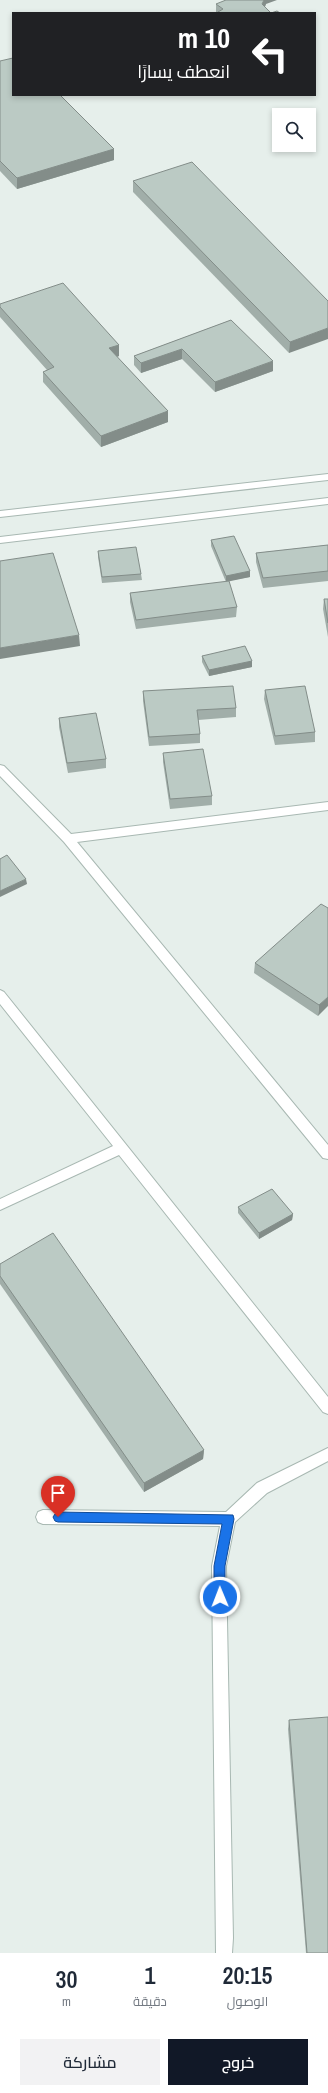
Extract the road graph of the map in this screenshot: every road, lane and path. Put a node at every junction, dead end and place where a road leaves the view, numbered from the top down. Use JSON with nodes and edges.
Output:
{"nodes":[{"id":1,"x":328,"y":477,"type":"edge"},
{"id":2,"x":328,"y":501,"type":"edge"},
{"id":3,"x":0,"y":514,"type":"edge"},
{"id":4,"x":0,"y":540,"type":"edge"},
{"id":5,"x":0,"y":769,"type":"edge"},
{"id":6,"x":328,"y":806,"type":"edge"},
{"id":7,"x":68,"y":839,"type":"junction"},
{"id":8,"x":0,"y":995,"type":"edge"},
{"id":9,"x":121,"y":1148,"type":"junction"},
{"id":10,"x":328,"y":1154,"type":"edge"},
{"id":11,"x":0,"y":1205,"type":"edge"},
{"id":12,"x":328,"y":1408,"type":"edge"},
{"id":13,"x":328,"y":1454,"type":"edge"},
{"id":14,"x":43,"y":1517,"type":"dead end"},
{"id":15,"x":229,"y":1519,"type":"junction"},
{"id":16,"x":224,"y":1953,"type":"edge"}],
"edges":[{"from":1,"to":3,"type":"street"},
{"from":2,"to":4,"type":"street"},
{"from":5,"to":7,"type":"street"},
{"from":6,"to":7,"type":"street"},
{"from":7,"to":10,"type":"street"},
{"from":8,"to":9,"type":"street"},
{"from":9,"to":11,"type":"street"},
{"from":9,"to":12,"type":"street"},
{"from":13,"to":15,"type":"street"},
{"from":14,"to":15,"type":"street"},
{"from":15,"to":16,"type":"street"}]}
